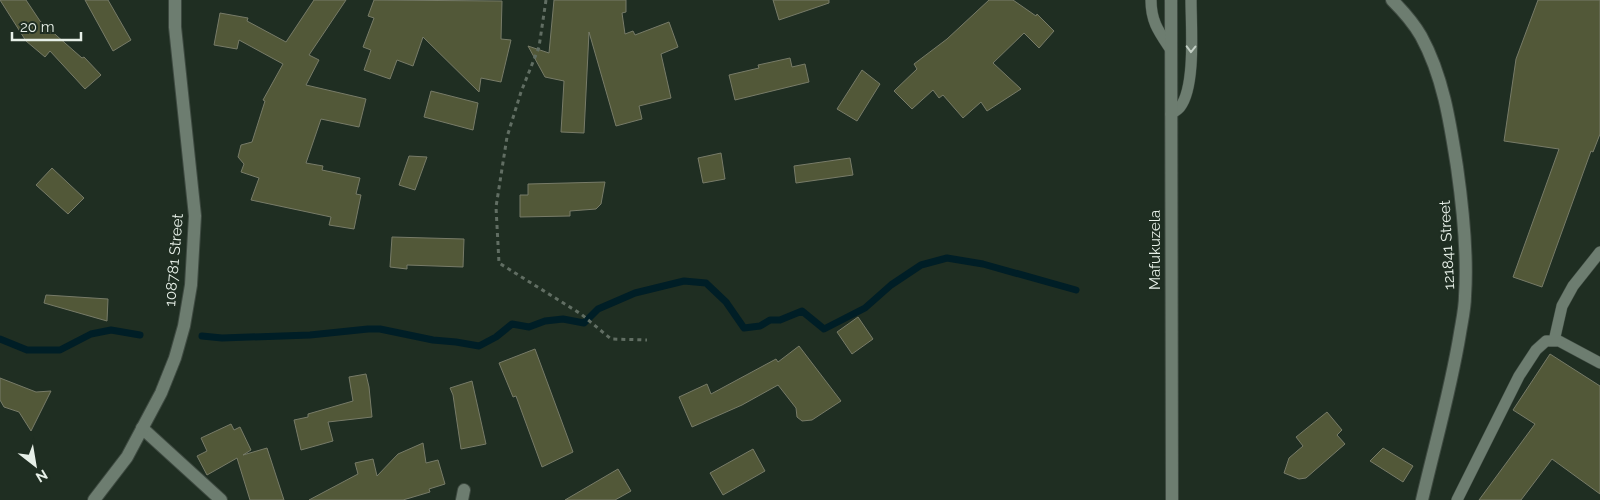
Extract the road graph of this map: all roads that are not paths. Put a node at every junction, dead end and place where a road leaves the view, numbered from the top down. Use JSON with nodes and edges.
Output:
{"nodes":[{"id":1,"x":175,"y":0,"type":"edge"},
{"id":2,"x":1151,"y":0,"type":"edge"},
{"id":3,"x":1171,"y":0,"type":"edge"},
{"id":4,"x":1191,"y":0,"type":"edge"},
{"id":5,"x":1392,"y":0,"type":"edge"},
{"id":6,"x":1171,"y":50,"type":"junction"},
{"id":7,"x":1171,"y":114,"type":"junction"},
{"id":8,"x":1600,"y":252,"type":"edge"},
{"id":9,"x":1554,"y":341,"type":"junction"},
{"id":10,"x":1600,"y":363,"type":"edge"},
{"id":11,"x":142,"y":428,"type":"junction"},
{"id":12,"x":94,"y":500,"type":"edge"},
{"id":13,"x":221,"y":500,"type":"edge"},
{"id":14,"x":1172,"y":500,"type":"edge"},
{"id":15,"x":1422,"y":500,"type":"edge"},
{"id":16,"x":1456,"y":500,"type":"edge"}],
"edges":[{"from":1,"to":11,"type":"street","name":"108781 Street"},
{"from":2,"to":6,"type":"lane"},
{"from":3,"to":6,"type":"street","name":"Mafukuzela"},
{"from":4,"to":7,"type":"lane","one_way":true},
{"from":5,"to":15,"type":"street","name":"121841 Street"},
{"from":6,"to":7,"type":"street","name":"Mafukuzela"},
{"from":7,"to":14,"type":"street","name":"Mafukuzela"},
{"from":8,"to":9,"type":"lane"},
{"from":9,"to":10,"type":"lane"},
{"from":9,"to":16,"type":"lane"},
{"from":11,"to":12,"type":"street","name":"108781 Street"},
{"from":11,"to":13,"type":"street"}]}
